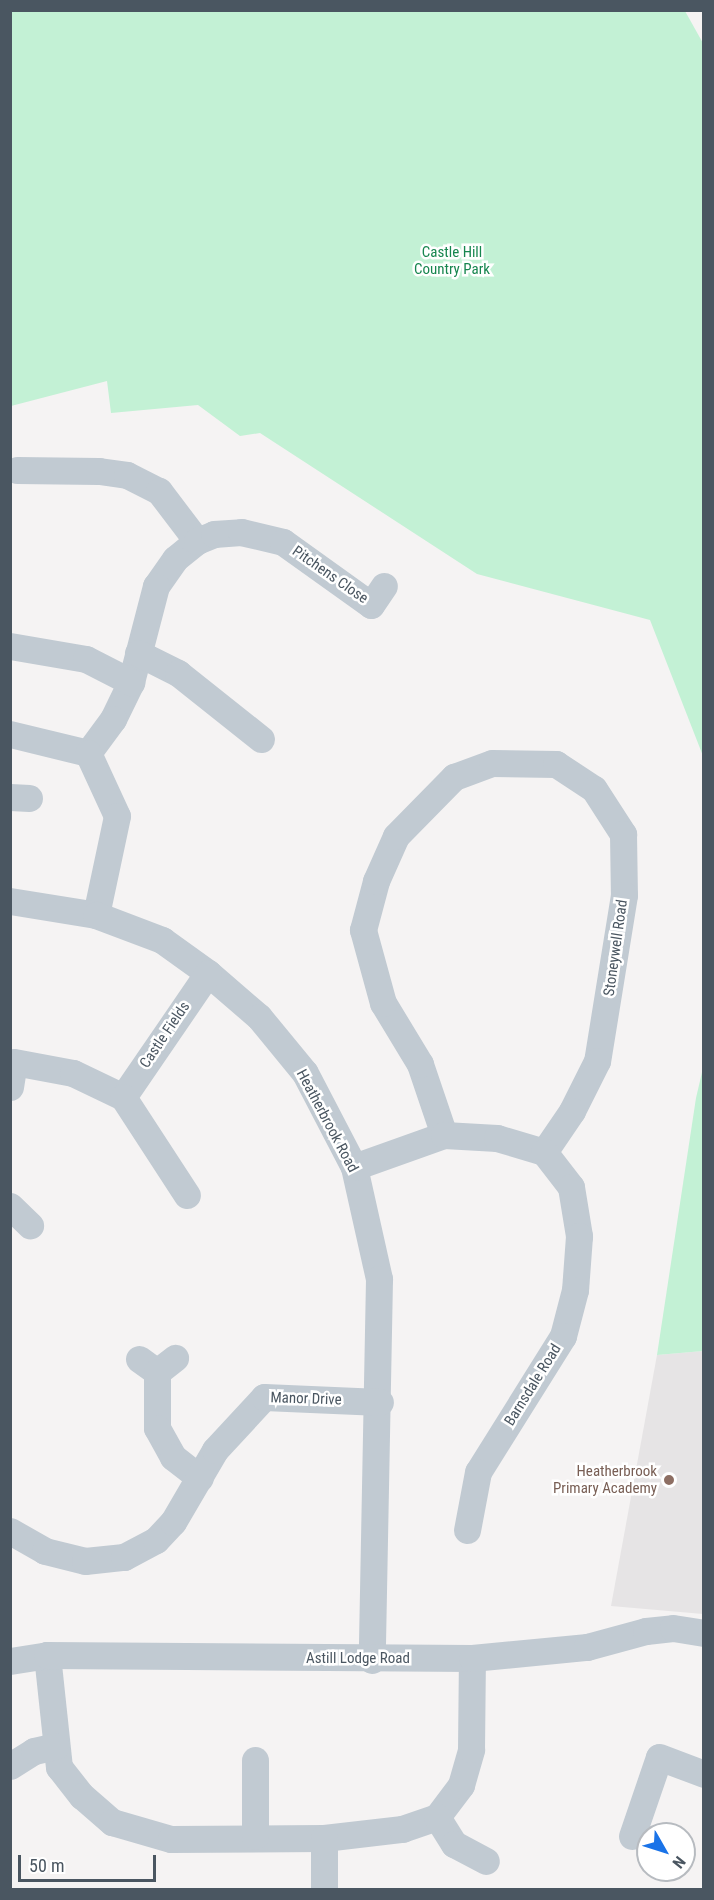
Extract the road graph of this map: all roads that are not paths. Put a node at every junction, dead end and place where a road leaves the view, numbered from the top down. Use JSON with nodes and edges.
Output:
{"nodes":[{"id":1,"x":17,"y":470,"type":"dead end"},
{"id":2,"x":197,"y":541,"type":"junction"},
{"id":3,"x":384,"y":586,"type":"dead end"},
{"id":4,"x":10,"y":646,"type":"edge"},
{"id":5,"x":138,"y":653,"type":"junction"},
{"id":6,"x":131,"y":682,"type":"junction"},
{"id":7,"x":10,"y":734,"type":"edge"},
{"id":8,"x":261,"y":739,"type":"dead end"},
{"id":9,"x":88,"y":753,"type":"junction"},
{"id":10,"x":10,"y":901,"type":"edge"},
{"id":11,"x":96,"y":915,"type":"junction"},
{"id":12,"x":208,"y":973,"type":"junction"},
{"id":13,"x":10,"y":1087,"type":"edge"},
{"id":14,"x":123,"y":1097,"type":"junction"},
{"id":15,"x":444,"y":1135,"type":"junction"},
{"id":16,"x":544,"y":1152,"type":"junction"},
{"id":17,"x":354,"y":1167,"type":"junction"},
{"id":18,"x":187,"y":1196,"type":"dead end"},
{"id":19,"x":10,"y":1206,"type":"edge"},
{"id":20,"x":30,"y":1225,"type":"dead end"},
{"id":21,"x":157,"y":1363,"type":"dead end"},
{"id":22,"x":380,"y":1402,"type":"junction"},
{"id":23,"x":200,"y":1478,"type":"junction"},
{"id":24,"x":467,"y":1530,"type":"dead end"},
{"id":25,"x":10,"y":1531,"type":"edge"},
{"id":26,"x":704,"y":1633,"type":"edge"},
{"id":27,"x":47,"y":1655,"type":"junction"},
{"id":28,"x":472,"y":1658,"type":"junction"},
{"id":29,"x":372,"y":1660,"type":"junction"},
{"id":30,"x":10,"y":1661,"type":"edge"},
{"id":31,"x":55,"y":1746,"type":"junction"},
{"id":32,"x":255,"y":1760,"type":"dead end"},
{"id":33,"x":10,"y":1766,"type":"edge"},
{"id":34,"x":704,"y":1774,"type":"edge"},
{"id":35,"x":437,"y":1817,"type":"junction"},
{"id":36,"x":255,"y":1836,"type":"junction"},
{"id":37,"x":632,"y":1836,"type":"dead end"},
{"id":38,"x":324,"y":1838,"type":"junction"},
{"id":39,"x":486,"y":1861,"type":"dead end"},
{"id":40,"x":324,"y":1890,"type":"edge"}],
"edges":[{"from":1,"to":2,"type":"street"},
{"from":2,"to":3,"type":"street","name":"Pitchens Close"},
{"from":2,"to":5,"type":"street","name":"Pitchens Close"},
{"from":4,"to":6,"type":"street"},
{"from":5,"to":6,"type":"street","name":"Pitchens Close"},
{"from":5,"to":8,"type":"street"},
{"from":6,"to":9,"type":"street","name":"Pitchens Close"},
{"from":7,"to":9,"type":"street"},
{"from":9,"to":11,"type":"street"},
{"from":10,"to":11,"type":"street","name":"Heatherbrook Road"},
{"from":11,"to":12,"type":"street","name":"Heatherbrook Road"},
{"from":12,"to":14,"type":"street","name":"Castle Fields"},
{"from":12,"to":17,"type":"street","name":"Heatherbrook Road"},
{"from":13,"to":14,"type":"street"},
{"from":14,"to":18,"type":"street"},
{"from":15,"to":16,"type":"street"},
{"from":15,"to":16,"type":"street","name":"Stoneywell Road"},
{"from":15,"to":17,"type":"street"},
{"from":16,"to":24,"type":"street","name":"Barnsdale Road"},
{"from":17,"to":22,"type":"street","name":"Heatherbrook Road"},
{"from":19,"to":20,"type":"street"},
{"from":21,"to":23,"type":"street"},
{"from":22,"to":23,"type":"street","name":"Manor Drive"},
{"from":22,"to":29,"type":"street","name":"Heatherbrook Road"},
{"from":23,"to":25,"type":"street","name":"Manor Drive"},
{"from":26,"to":28,"type":"street","name":"Astill Lodge Road"},
{"from":27,"to":29,"type":"street","name":"Astill Lodge Road"},
{"from":27,"to":30,"type":"street","name":"Astill Lodge Road"},
{"from":27,"to":31,"type":"street"},
{"from":28,"to":29,"type":"street","name":"Astill Lodge Road"},
{"from":28,"to":35,"type":"street"},
{"from":31,"to":33,"type":"street"},
{"from":31,"to":36,"type":"street"},
{"from":32,"to":36,"type":"street"},
{"from":34,"to":37,"type":"street"},
{"from":35,"to":38,"type":"street"},
{"from":35,"to":39,"type":"street"},
{"from":36,"to":38,"type":"street"},
{"from":38,"to":40,"type":"street"}]}
